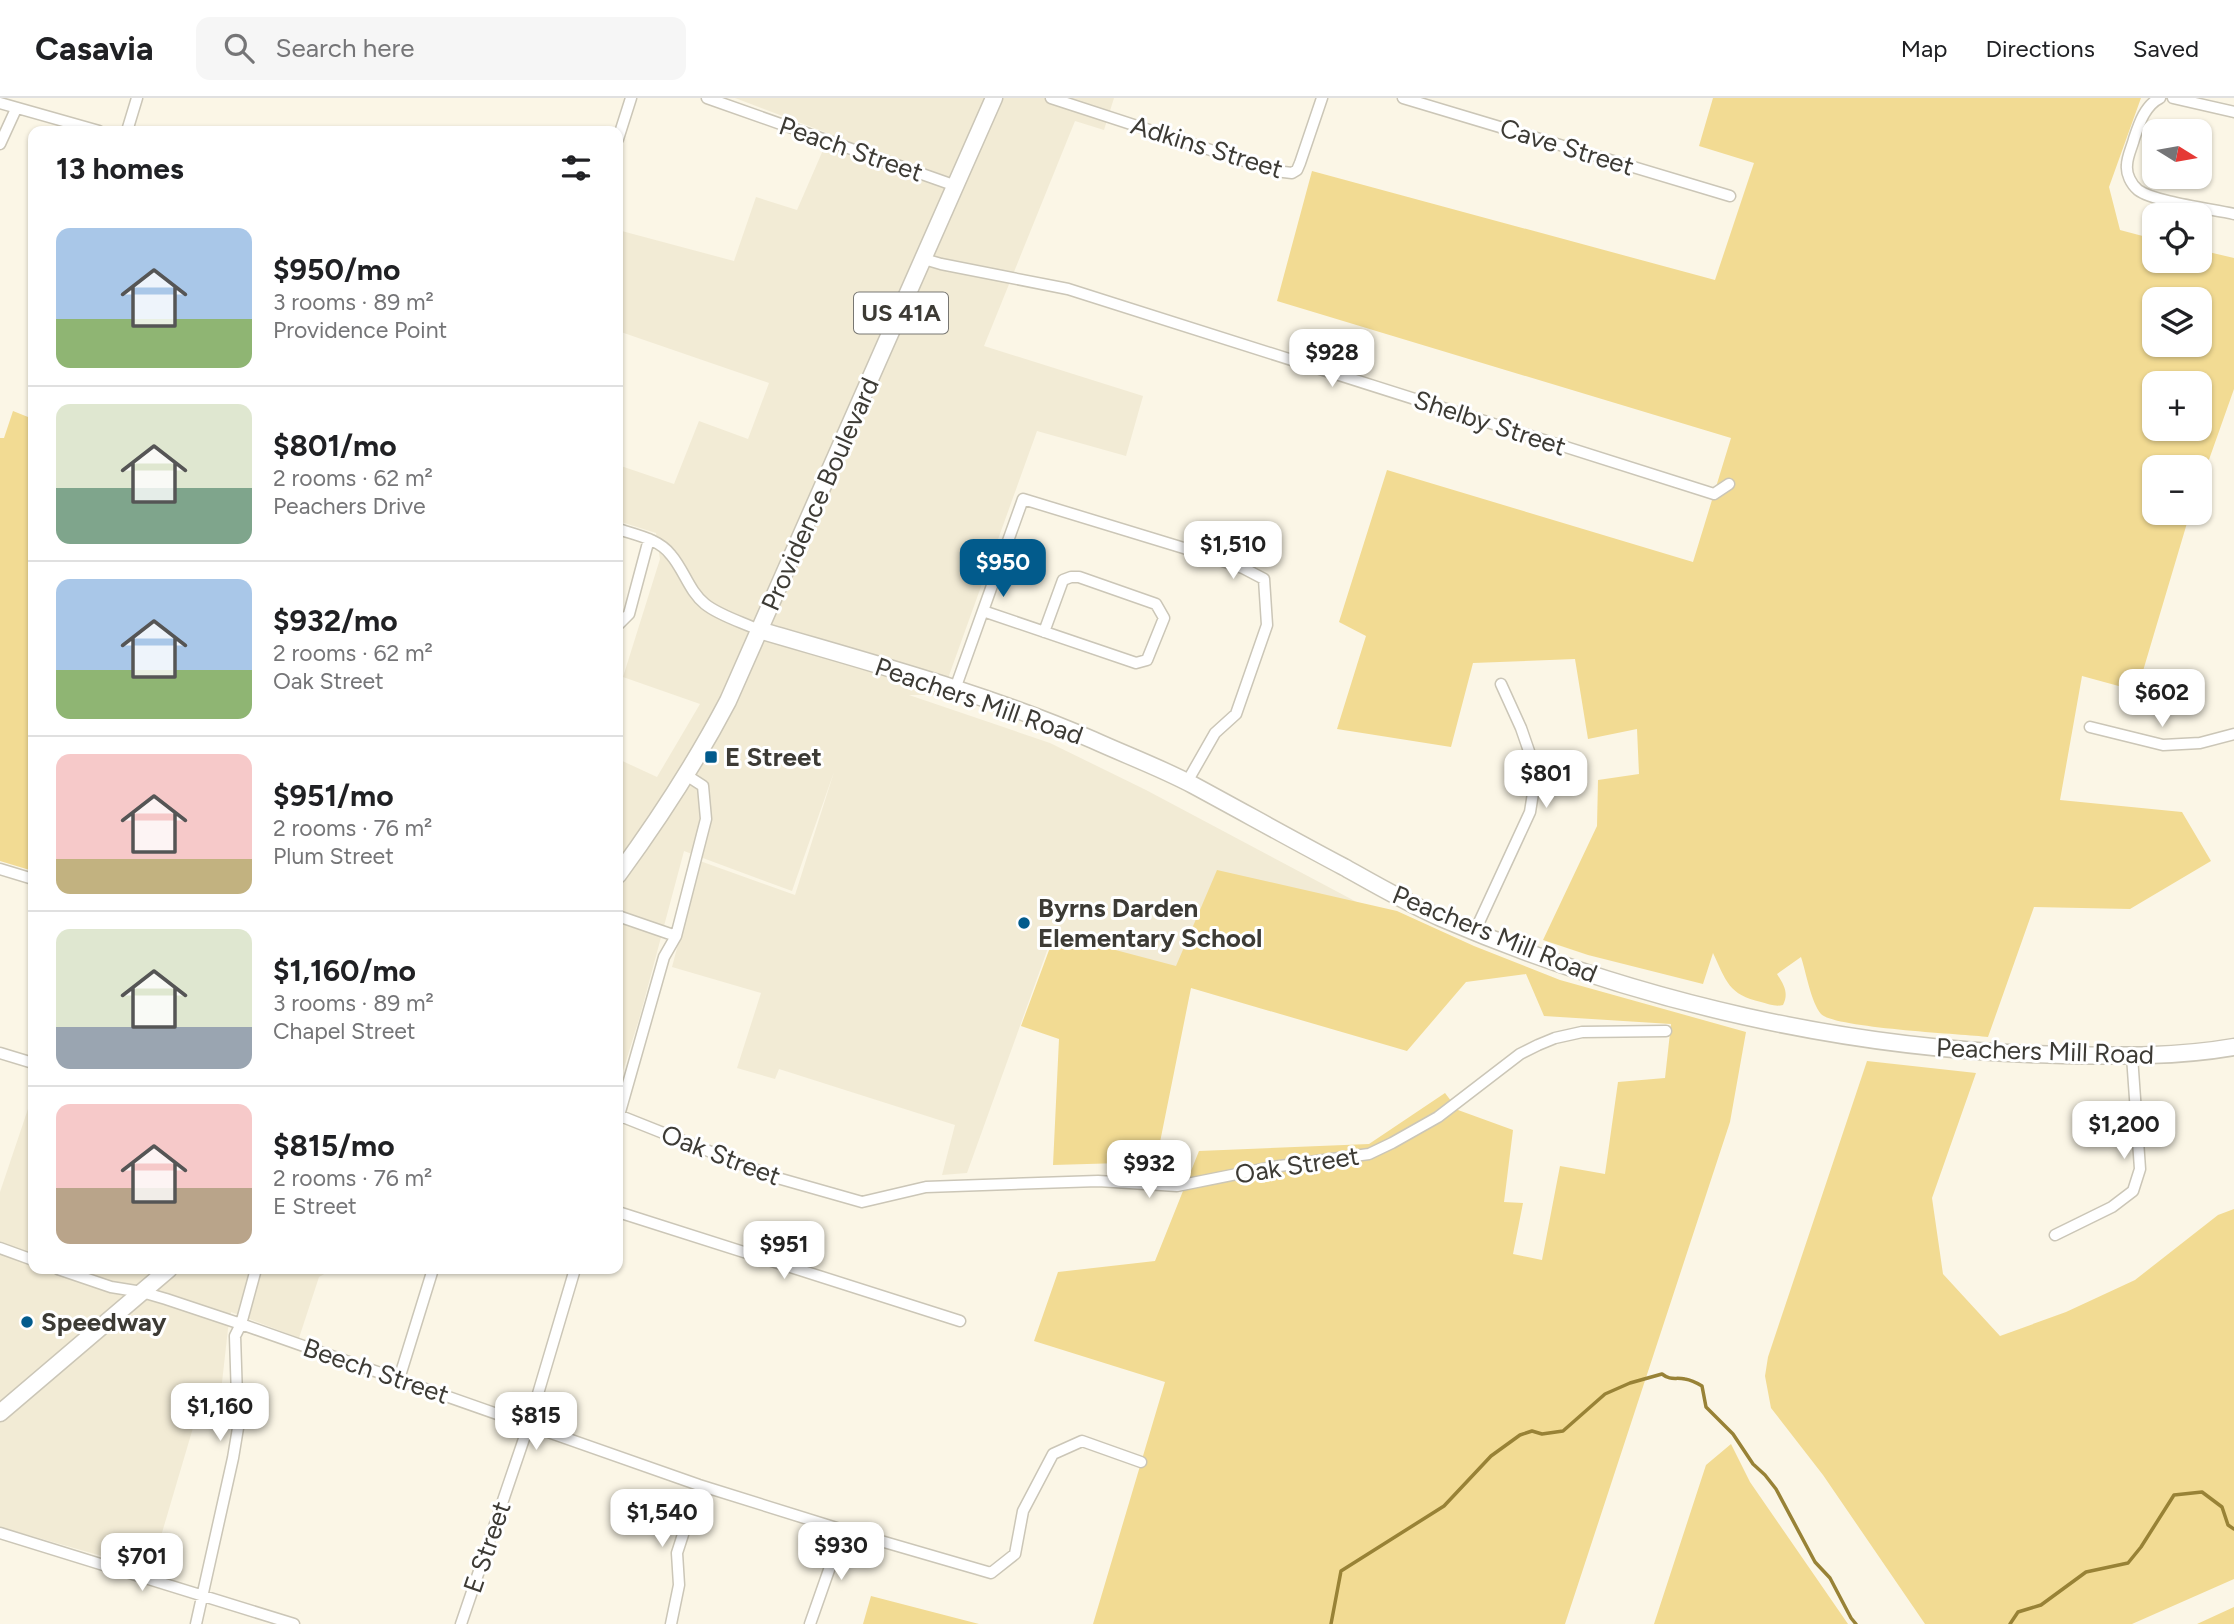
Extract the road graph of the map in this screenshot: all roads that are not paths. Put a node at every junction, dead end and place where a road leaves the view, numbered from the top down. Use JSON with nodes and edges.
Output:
{"nodes":[{"id":1,"x":137,"y":98,"type":"edge"},
{"id":2,"x":631,"y":98,"type":"edge"},
{"id":3,"x":707,"y":98,"type":"edge"},
{"id":4,"x":994,"y":98,"type":"edge"},
{"id":5,"x":1051,"y":98,"type":"edge"},
{"id":6,"x":1322,"y":98,"type":"edge"},
{"id":7,"x":1403,"y":98,"type":"edge"},
{"id":8,"x":2160,"y":98,"type":"edge"},
{"id":9,"x":2173,"y":98,"type":"edge"},
{"id":10,"x":0,"y":103,"type":"edge"},
{"id":11,"x":16,"y":109,"type":"junction"},
{"id":12,"x":2234,"y":113,"type":"edge"},
{"id":13,"x":80,"y":126,"type":"edge"},
{"id":14,"x":129,"y":126,"type":"edge"},
{"id":15,"x":622,"y":126,"type":"edge"},
{"id":16,"x":0,"y":144,"type":"edge"},
{"id":17,"x":956,"y":186,"type":"junction"},
{"id":18,"x":1730,"y":196,"type":"dead end"},
{"id":19,"x":2234,"y":214,"type":"edge"},
{"id":20,"x":924,"y":259,"type":"junction"},
{"id":21,"x":1729,"y":484,"type":"dead end"},
{"id":22,"x":623,"y":531,"type":"edge"},
{"id":23,"x":649,"y":539,"type":"junction"},
{"id":24,"x":983,"y":611,"type":"junction"},
{"id":25,"x":623,"y":620,"type":"edge"},
{"id":26,"x":759,"y":630,"type":"junction"},
{"id":27,"x":1044,"y":632,"type":"junction"},
{"id":28,"x":1501,"y":684,"type":"dead end"},
{"id":29,"x":955,"y":689,"type":"junction"},
{"id":30,"x":2090,"y":727,"type":"dead end"},
{"id":31,"x":2234,"y":734,"type":"edge"},
{"id":32,"x":686,"y":775,"type":"junction"},
{"id":33,"x":1187,"y":782,"type":"junction"},
{"id":34,"x":623,"y":868,"type":"edge"},
{"id":35,"x":0,"y":869,"type":"edge"},
{"id":36,"x":28,"y":877,"type":"edge"},
{"id":37,"x":623,"y":918,"type":"edge"},
{"id":38,"x":1475,"y":931,"type":"junction"},
{"id":39,"x":676,"y":936,"type":"junction"},
{"id":40,"x":1665,"y":1031,"type":"dead end"},
{"id":41,"x":2234,"y":1047,"type":"edge"},
{"id":42,"x":0,"y":1054,"type":"edge"},
{"id":43,"x":2132,"y":1056,"type":"junction"},
{"id":44,"x":28,"y":1062,"type":"edge"},
{"id":45,"x":623,"y":1098,"type":"edge"},
{"id":46,"x":623,"y":1118,"type":"edge"},
{"id":47,"x":623,"y":1214,"type":"edge"},
{"id":48,"x":2055,"y":1235,"type":"dead end"},
{"id":49,"x":0,"y":1248,"type":"edge"},
{"id":50,"x":28,"y":1258,"type":"edge"},
{"id":51,"x":73,"y":1274,"type":"edge"},
{"id":52,"x":163,"y":1274,"type":"edge"},
{"id":53,"x":256,"y":1274,"type":"edge"},
{"id":54,"x":431,"y":1274,"type":"edge"},
{"id":55,"x":574,"y":1274,"type":"edge"},
{"id":56,"x":142,"y":1292,"type":"junction"},
{"id":57,"x":960,"y":1321,"type":"dead end"},
{"id":58,"x":241,"y":1324,"type":"junction"},
{"id":59,"x":399,"y":1379,"type":"junction"},
{"id":60,"x":0,"y":1413,"type":"edge"},
{"id":61,"x":529,"y":1424,"type":"junction"},
{"id":62,"x":1141,"y":1462,"type":"dead end"},
{"id":63,"x":699,"y":1485,"type":"junction"},
{"id":64,"x":843,"y":1530,"type":"junction"},
{"id":65,"x":0,"y":1533,"type":"edge"},
{"id":66,"x":203,"y":1596,"type":"junction"},
{"id":67,"x":196,"y":1624,"type":"edge"},
{"id":68,"x":294,"y":1624,"type":"edge"},
{"id":69,"x":461,"y":1624,"type":"edge"},
{"id":70,"x":671,"y":1624,"type":"edge"},
{"id":71,"x":810,"y":1624,"type":"edge"}],
"edges":[{"from":1,"to":14,"type":"street"},
{"from":2,"to":15,"type":"street"},
{"from":3,"to":17,"type":"street","name":"Peach Street"},
{"from":4,"to":17,"type":"main road","name":"Providence Boulevard","number":"US 41A"},
{"from":5,"to":6,"type":"street","name":"Adkins Street"},
{"from":7,"to":18,"type":"street","name":"Cave Street"},
{"from":8,"to":19,"type":"street"},
{"from":9,"to":12,"type":"street"},
{"from":10,"to":11,"type":"street"},
{"from":11,"to":13,"type":"street"},
{"from":11,"to":16,"type":"street"},
{"from":17,"to":20,"type":"main road","name":"Providence Boulevard","number":"US 41A"},
{"from":20,"to":21,"type":"street","name":"Shelby Street"},
{"from":20,"to":26,"type":"main road","name":"Providence Boulevard","number":"US 41A"},
{"from":22,"to":23,"type":"street"},
{"from":23,"to":25,"type":"street"},
{"from":23,"to":26,"type":"street"},
{"from":24,"to":27,"type":"street"},
{"from":24,"to":29,"type":"street"},
{"from":24,"to":33,"type":"street"},
{"from":26,"to":29,"type":"main road","name":"Peachers Mill Road"},
{"from":26,"to":32,"type":"main road","name":"Providence Boulevard","number":"US 41A"},
{"from":27,"to":27,"type":"street"},
{"from":28,"to":38,"type":"street"},
{"from":29,"to":33,"type":"main road","name":"Peachers Mill Road"},
{"from":30,"to":31,"type":"street"},
{"from":32,"to":34,"type":"main road","name":"Providence Boulevard","number":"US 41A"},
{"from":32,"to":39,"type":"street"},
{"from":33,"to":38,"type":"main road","name":"Peachers Mill Road"},
{"from":35,"to":36,"type":"street"},
{"from":37,"to":39,"type":"street"},
{"from":38,"to":43,"type":"main road","name":"Peachers Mill Road"},
{"from":39,"to":45,"type":"street"},
{"from":40,"to":46,"type":"street","name":"Oak Street"},
{"from":41,"to":43,"type":"main road","name":"Peachers Mill Road"},
{"from":42,"to":44,"type":"street"},
{"from":43,"to":48,"type":"street"},
{"from":47,"to":57,"type":"street"},
{"from":49,"to":50,"type":"street"},
{"from":51,"to":56,"type":"street","name":"Beech Street"},
{"from":52,"to":56,"type":"main road"},
{"from":53,"to":58,"type":"street"},
{"from":54,"to":59,"type":"street"},
{"from":55,"to":61,"type":"street","name":"E Street"},
{"from":56,"to":58,"type":"street","name":"Beech Street"},
{"from":56,"to":60,"type":"main road"},
{"from":58,"to":59,"type":"street","name":"Beech Street"},
{"from":58,"to":66,"type":"street"},
{"from":59,"to":61,"type":"street","name":"Beech Street"},
{"from":61,"to":63,"type":"street","name":"Beech Street"},
{"from":61,"to":69,"type":"street","name":"E Street"},
{"from":62,"to":64,"type":"street","name":"Beech Street"},
{"from":63,"to":64,"type":"street","name":"Beech Street"},
{"from":63,"to":70,"type":"street"},
{"from":64,"to":71,"type":"street"},
{"from":65,"to":66,"type":"street"},
{"from":66,"to":67,"type":"street"},
{"from":66,"to":68,"type":"street"}]}
